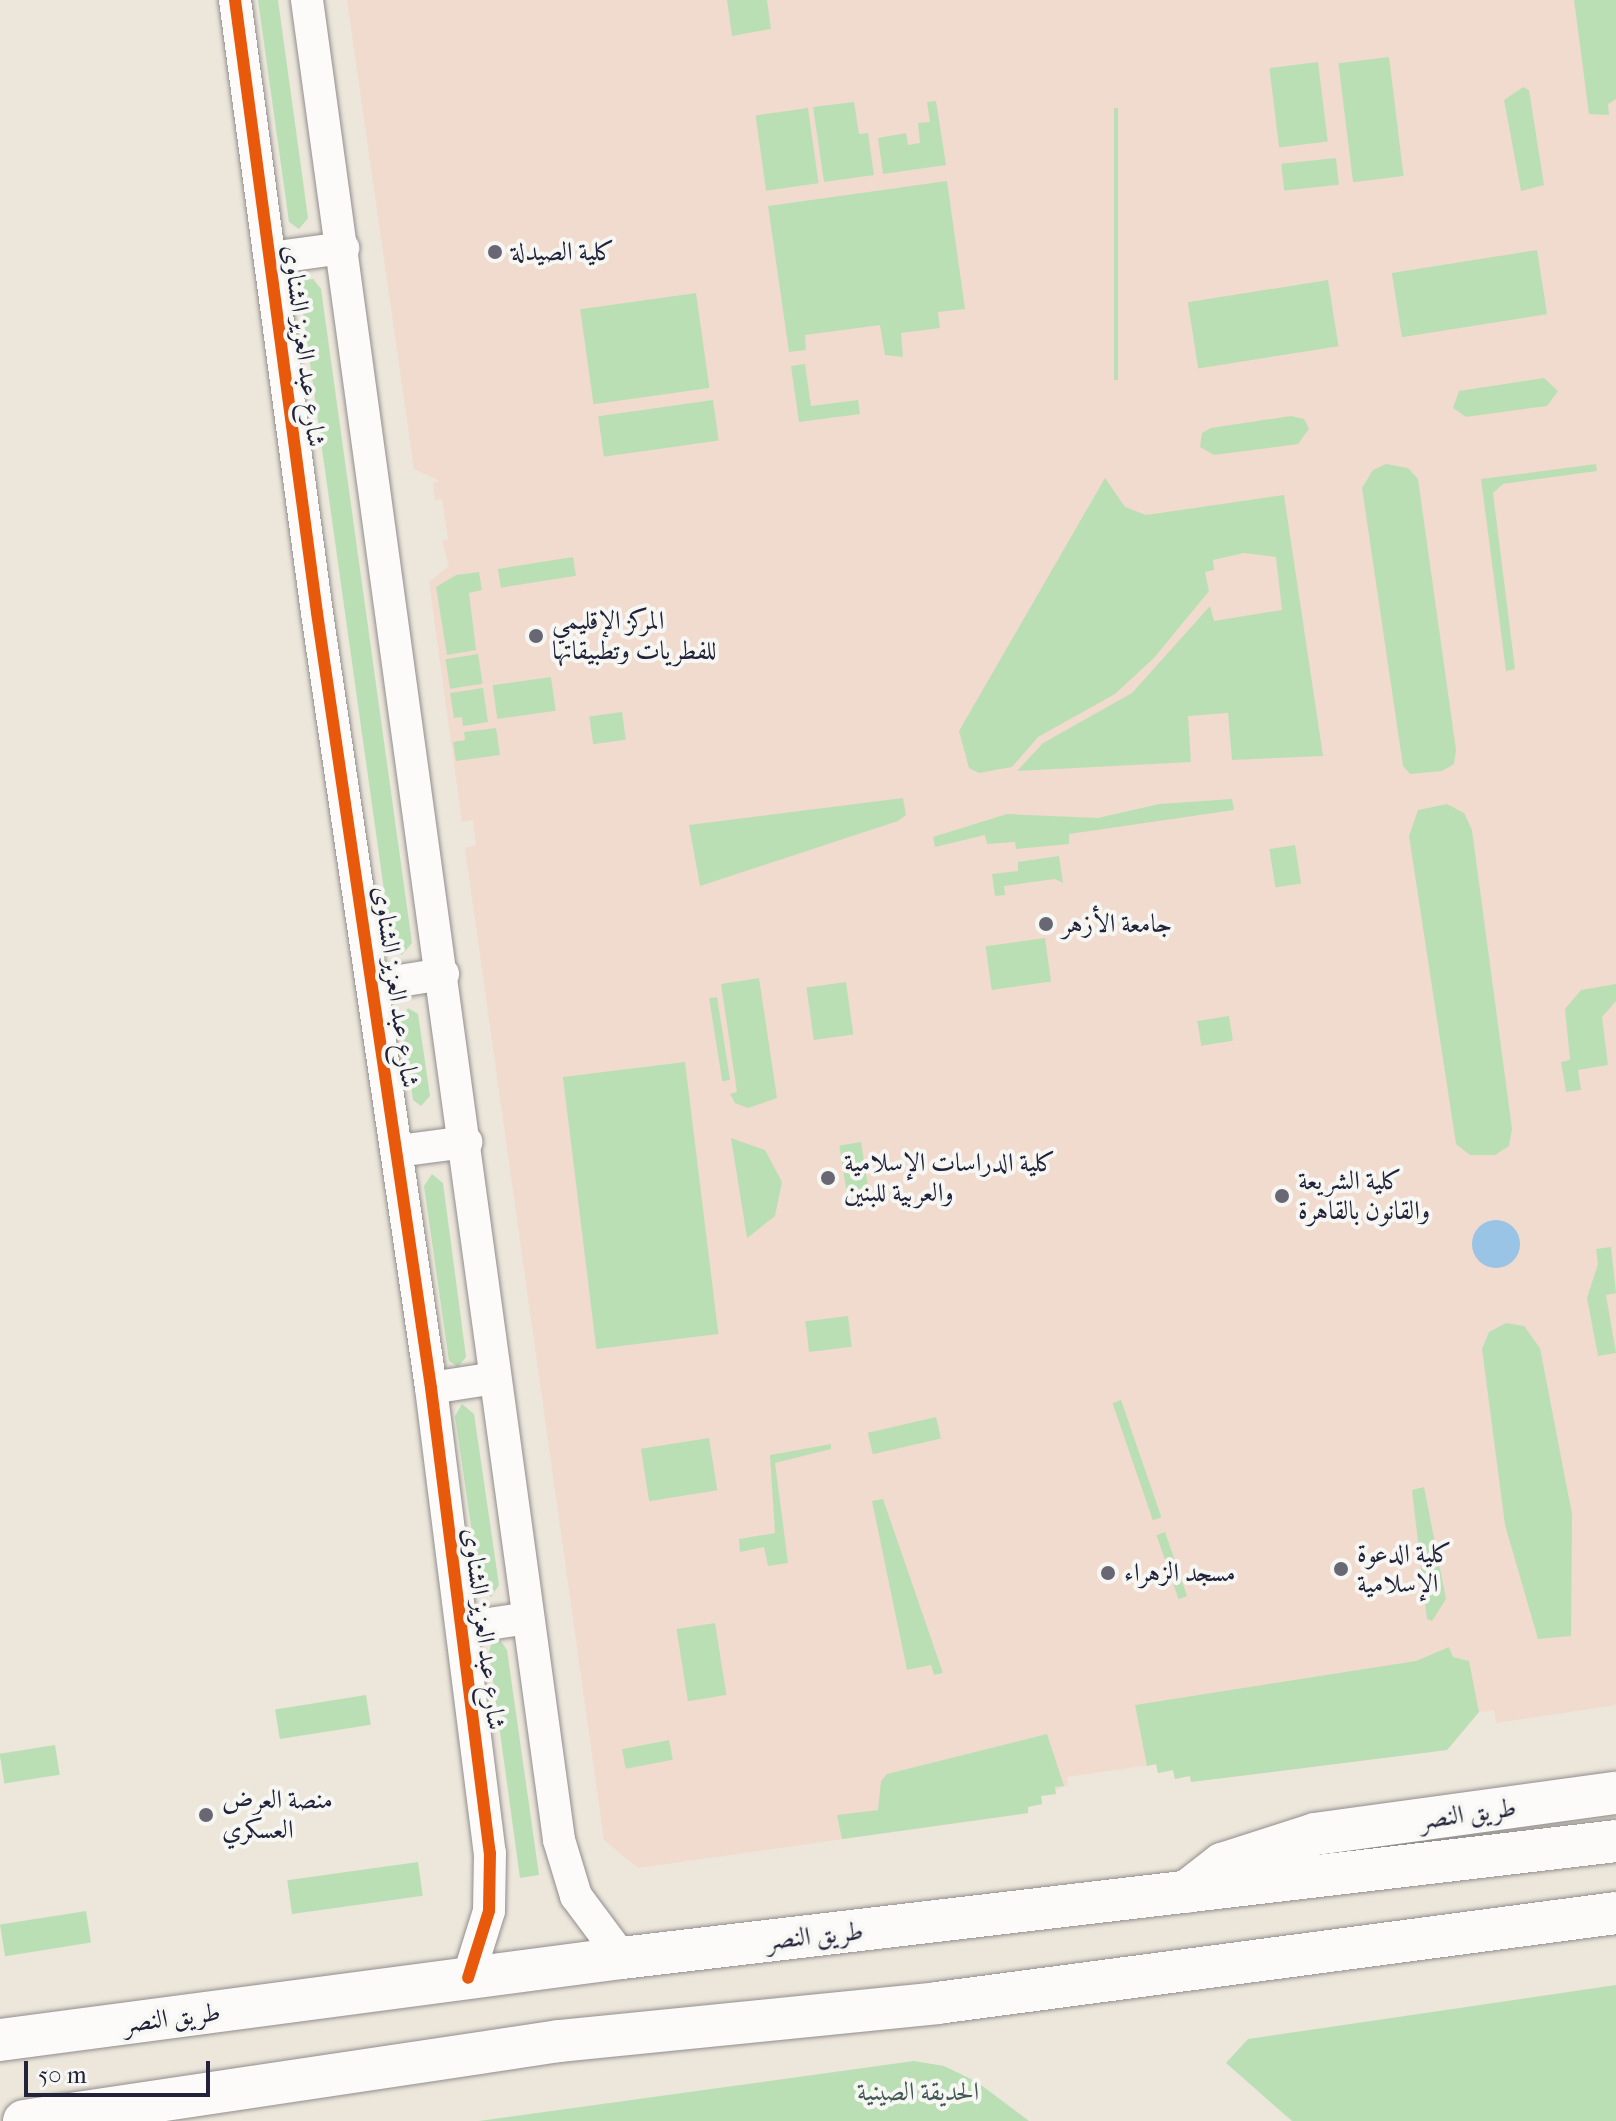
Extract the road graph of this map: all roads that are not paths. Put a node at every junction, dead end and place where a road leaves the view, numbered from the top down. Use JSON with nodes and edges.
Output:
{"nodes":[{"id":1,"x":235,"y":0,"type":"edge"},
{"id":2,"x":307,"y":0,"type":"edge"},
{"id":3,"x":343,"y":248,"type":"junction"},
{"id":4,"x":271,"y":258,"type":"junction"},
{"id":5,"x":443,"y":974,"type":"junction"},
{"id":6,"x":374,"y":985,"type":"junction"},
{"id":7,"x":466,"y":1142,"type":"junction"},
{"id":8,"x":398,"y":1151,"type":"junction"},
{"id":9,"x":495,"y":1378,"type":"junction"},
{"id":10,"x":431,"y":1388,"type":"junction"},
{"id":11,"x":528,"y":1618,"type":"junction"},
{"id":12,"x":462,"y":1628,"type":"junction"},
{"id":13,"x":1616,"y":1793,"type":"edge"},
{"id":14,"x":1616,"y":1841,"type":"edge"},
{"id":15,"x":1182,"y":1895,"type":"junction"},
{"id":16,"x":1616,"y":1913,"type":"edge"},
{"id":17,"x":1564,"y":1920,"type":"junction"},
{"id":18,"x":1616,"y":1937,"type":"edge"},
{"id":19,"x":622,"y":1958,"type":"junction"},
{"id":20,"x":468,"y":1978,"type":"junction"},
{"id":21,"x":0,"y":2040,"type":"edge"},
{"id":22,"x":24,"y":2121,"type":"edge"}],
"edges":[{"from":1,"to":4,"type":"street","name":"شارع عبد العزيز الشناوى"},
{"from":2,"to":3,"type":"street","name":"شارع عبد العزيز الشناوى"},
{"from":3,"to":4,"type":"street"},
{"from":3,"to":5,"type":"street","name":"شارع عبد العزيز الشناوى"},
{"from":4,"to":6,"type":"street","name":"شارع عبد العزيز الشناوى"},
{"from":5,"to":6,"type":"street"},
{"from":5,"to":7,"type":"street","name":"شارع عبد العزيز الشناوى"},
{"from":6,"to":8,"type":"street","name":"شارع عبد العزيز الشناوى"},
{"from":7,"to":8,"type":"street"},
{"from":7,"to":9,"type":"street","name":"شارع عبد العزيز الشناوى"},
{"from":8,"to":10,"type":"street","name":"شارع عبد العزيز الشناوى"},
{"from":9,"to":10,"type":"street"},
{"from":9,"to":11,"type":"street","name":"شارع عبد العزيز الشناوى"},
{"from":10,"to":12,"type":"street","name":"شارع عبد العزيز الشناوى"},
{"from":11,"to":12,"type":"street"},
{"from":11,"to":19,"type":"street","name":"شارع عبد العزيز الشناوى"},
{"from":12,"to":20,"type":"street","name":"شارع عبد العزيز الشناوى"},
{"from":13,"to":15,"type":"highway","name":"طريق النصر"},
{"from":14,"to":15,"type":"highway"},
{"from":15,"to":19,"type":"highway","name":"طريق النصر"},
{"from":16,"to":17,"type":"highway"},
{"from":17,"to":18,"type":"highway"},
{"from":17,"to":22,"type":"highway"},
{"from":19,"to":20,"type":"highway","name":"طريق النصر"},
{"from":20,"to":21,"type":"highway","name":"طريق النصر"}]}
